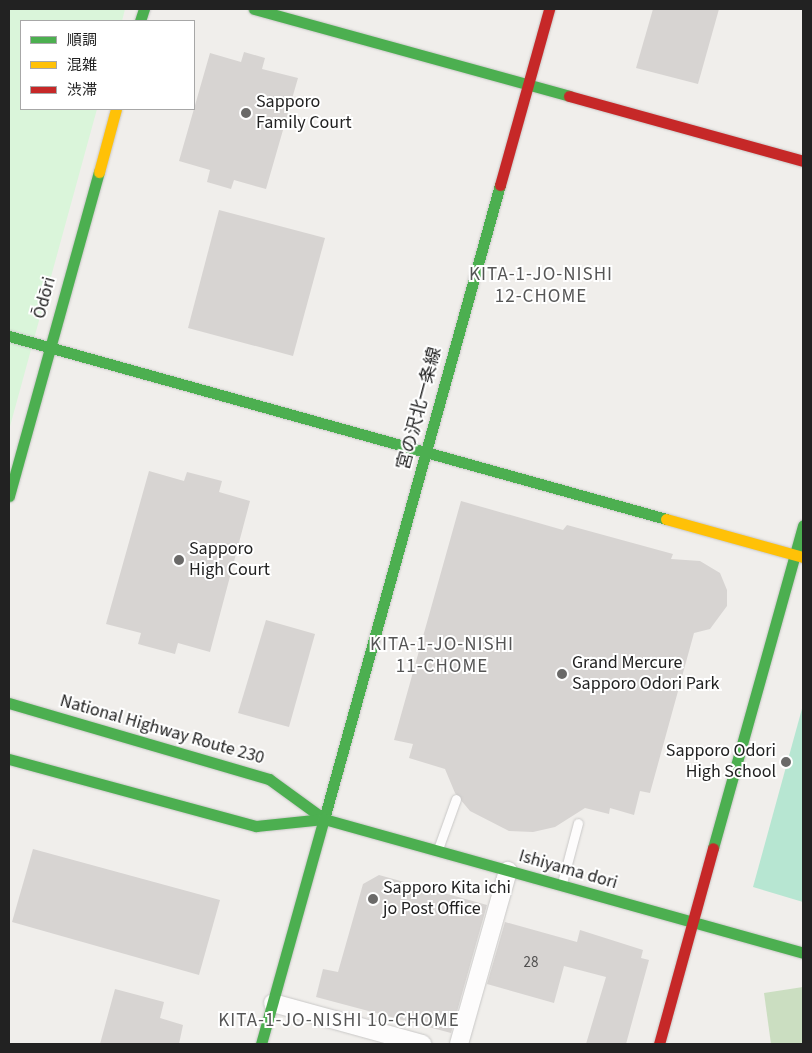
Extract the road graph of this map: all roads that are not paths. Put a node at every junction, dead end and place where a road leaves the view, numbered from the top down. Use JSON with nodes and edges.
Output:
{"nodes":[{"id":1,"x":254,"y":9,"type":"edge"},
{"id":2,"x":549,"y":9,"type":"edge"},
{"id":3,"x":528,"y":85,"type":"junction"},
{"id":4,"x":116,"y":110,"type":"edge"},
{"id":5,"x":803,"y":161,"type":"edge"},
{"id":6,"x":9,"y":336,"type":"edge"},
{"id":7,"x":50,"y":348,"type":"junction"},
{"id":8,"x":427,"y":452,"type":"junction"},
{"id":9,"x":9,"y":496,"type":"edge"},
{"id":10,"x":803,"y":525,"type":"edge"},
{"id":11,"x":799,"y":556,"type":"edge"},
{"id":12,"x":9,"y":703,"type":"edge"},
{"id":13,"x":9,"y":759,"type":"edge"},
{"id":14,"x":456,"y":799,"type":"dead end"},
{"id":15,"x":324,"y":819,"type":"junction"},
{"id":16,"x":578,"y":823,"type":"dead end"},
{"id":17,"x":438,"y":851,"type":"junction"},
{"id":18,"x":508,"y":871,"type":"junction"},
{"id":19,"x":561,"y":886,"type":"junction"},
{"id":20,"x":692,"y":923,"type":"junction"},
{"id":21,"x":803,"y":953,"type":"edge"},
{"id":22,"x":273,"y":1003,"type":"junction"},
{"id":23,"x":261,"y":1044,"type":"edge"},
{"id":24,"x":422,"y":1044,"type":"edge"},
{"id":25,"x":459,"y":1044,"type":"edge"},
{"id":26,"x":659,"y":1044,"type":"edge"}],
"edges":[{"from":1,"to":3,"type":"main road"},
{"from":2,"to":3,"type":"main road","name":"宮の沢北一条線"},
{"from":3,"to":5,"type":"main road"},
{"from":3,"to":8,"type":"main road","name":"宮の沢北一条線"},
{"from":4,"to":7,"type":"main road","name":"Ōdōri"},
{"from":6,"to":7,"type":"main road"},
{"from":7,"to":8,"type":"main road"},
{"from":7,"to":9,"type":"main road","name":"Ōdōri"},
{"from":8,"to":11,"type":"main road"},
{"from":8,"to":15,"type":"main road","name":"宮の沢北一条線"},
{"from":10,"to":11,"type":"main road"},
{"from":11,"to":20,"type":"main road"},
{"from":12,"to":15,"type":"main road","name":"National Highway Route 230"},
{"from":13,"to":15,"type":"main road"},
{"from":14,"to":17,"type":"lane"},
{"from":15,"to":17,"type":"main road","name":"Ishiyama dori"},
{"from":15,"to":22,"type":"main road"},
{"from":16,"to":19,"type":"lane"},
{"from":17,"to":18,"type":"main road","name":"Ishiyama dori"},
{"from":18,"to":19,"type":"main road","name":"Ishiyama dori"},
{"from":18,"to":25,"type":"street"},
{"from":19,"to":20,"type":"main road","name":"Ishiyama dori"},
{"from":20,"to":21,"type":"main road","name":"Ishiyama dori"},
{"from":20,"to":26,"type":"main road"},
{"from":22,"to":23,"type":"main road"},
{"from":22,"to":24,"type":"street"}]}
